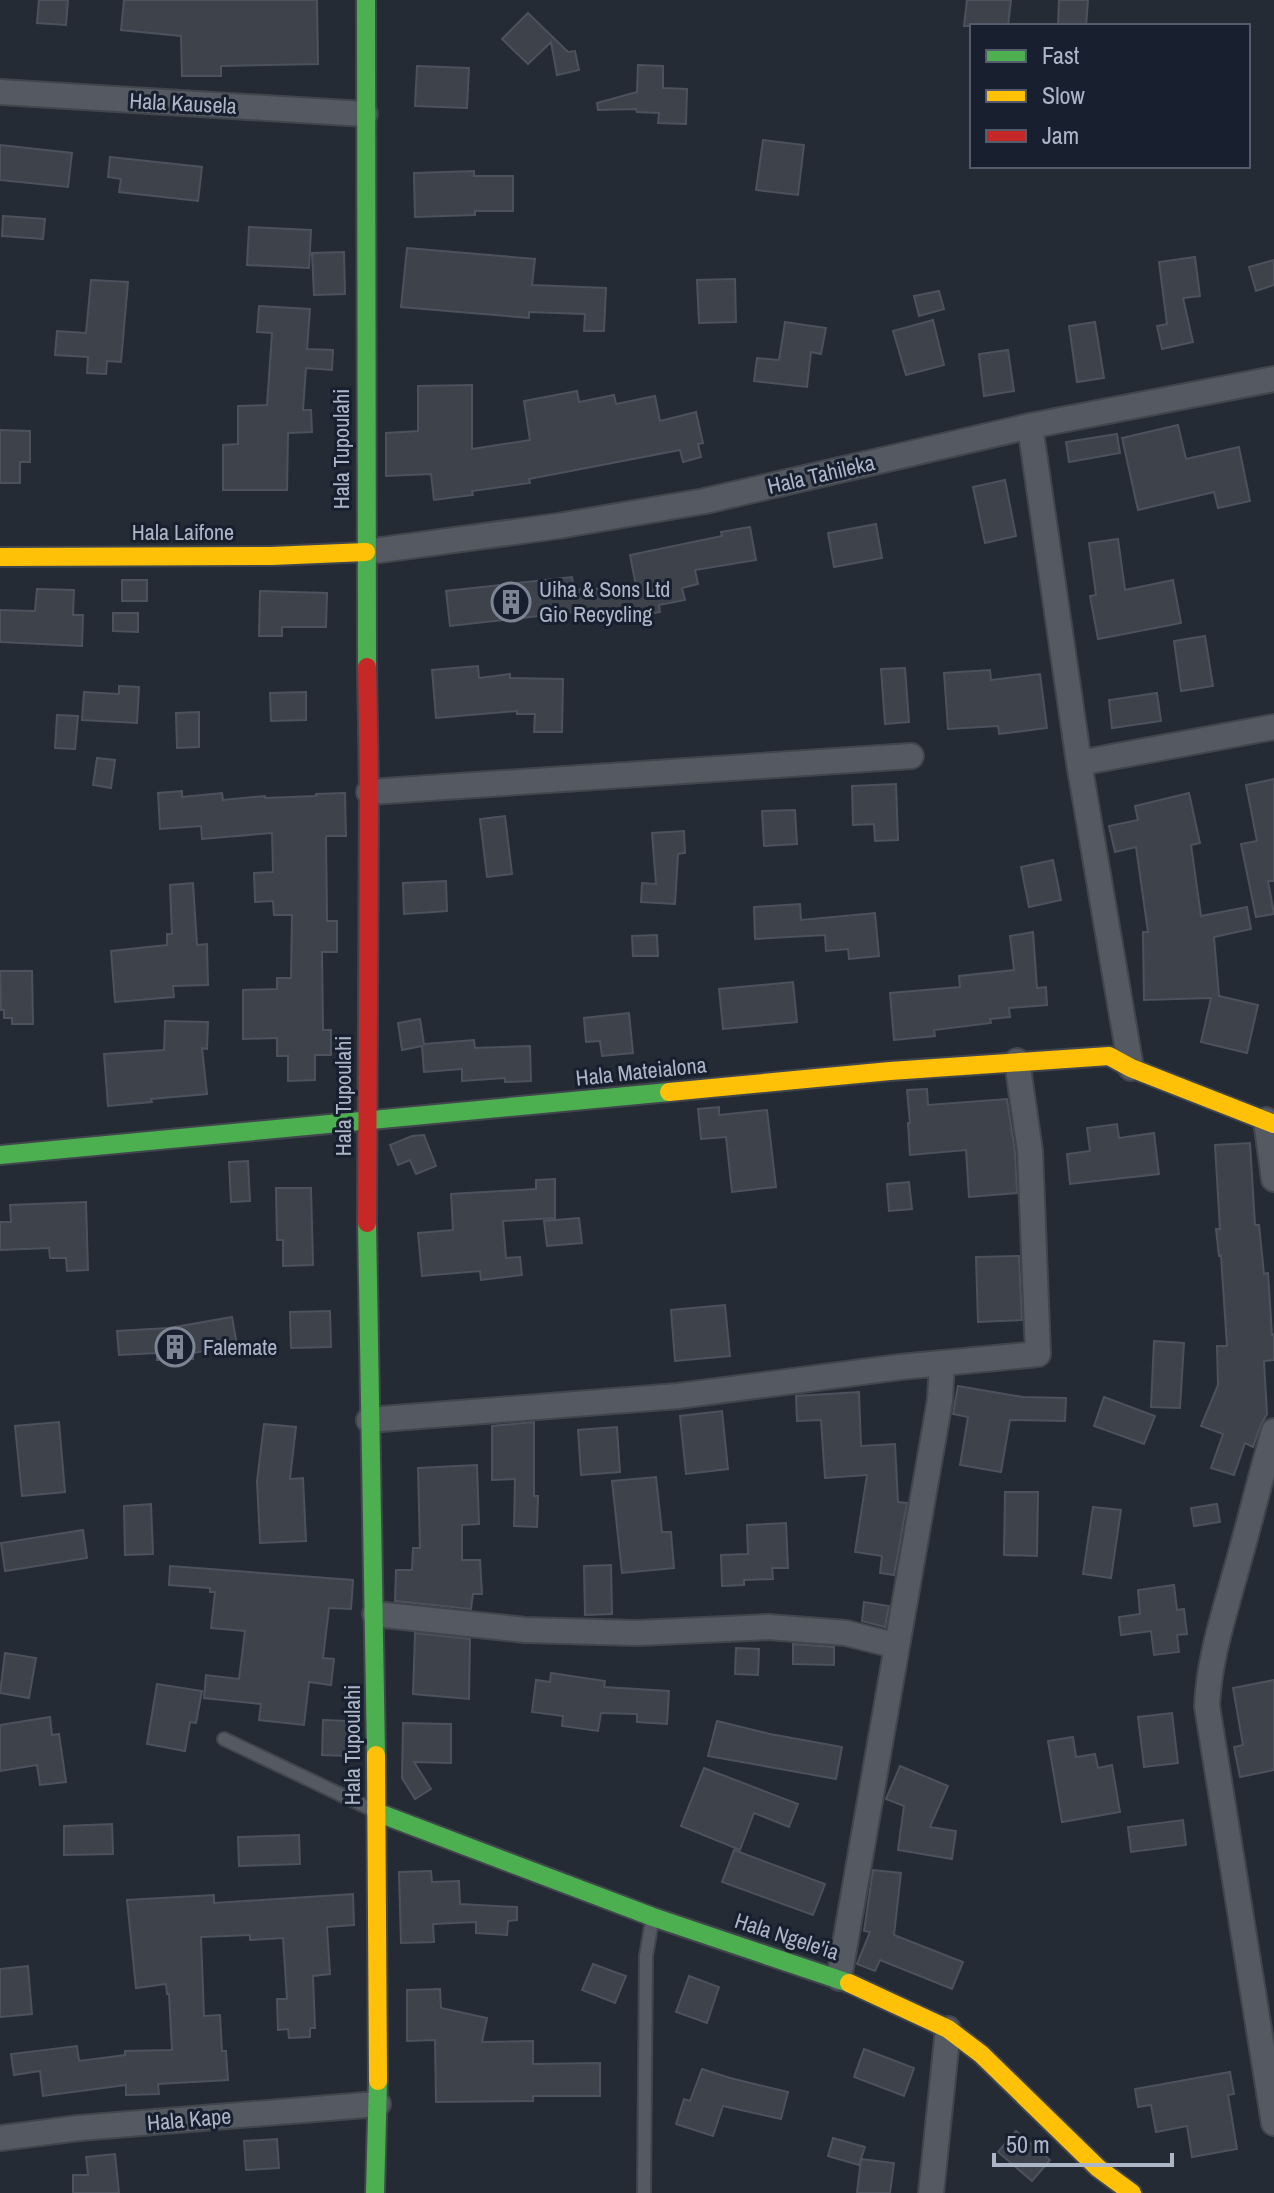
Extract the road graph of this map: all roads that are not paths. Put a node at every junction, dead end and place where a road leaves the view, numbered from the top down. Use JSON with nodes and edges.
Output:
{"nodes":[{"id":1,"x":366,"y":0,"type":"edge"},
{"id":2,"x":0,"y":92,"type":"edge"},
{"id":3,"x":365,"y":114,"type":"junction"},
{"id":4,"x":1274,"y":379,"type":"edge"},
{"id":5,"x":1030,"y":426,"type":"junction"},
{"id":6,"x":366,"y":552,"type":"junction"},
{"id":7,"x":0,"y":557,"type":"edge"},
{"id":8,"x":1274,"y":727,"type":"edge"},
{"id":9,"x":911,"y":756,"type":"dead end"},
{"id":10,"x":1079,"y":763,"type":"junction"},
{"id":11,"x":369,"y":792,"type":"junction"},
{"id":12,"x":1017,"y":1061,"type":"junction"},
{"id":13,"x":1131,"y":1068,"type":"junction"},
{"id":14,"x":366,"y":1122,"type":"junction"},
{"id":15,"x":1270,"y":1122,"type":"edge"},
{"id":16,"x":0,"y":1155,"type":"edge"},
{"id":17,"x":1274,"y":1179,"type":"edge"},
{"id":18,"x":942,"y":1364,"type":"junction"},
{"id":19,"x":369,"y":1420,"type":"junction"},
{"id":20,"x":1274,"y":1431,"type":"edge"},
{"id":21,"x":375,"y":1614,"type":"junction"},
{"id":22,"x":897,"y":1646,"type":"junction"},
{"id":23,"x":224,"y":1739,"type":"dead end"},
{"id":24,"x":376,"y":1812,"type":"junction"},
{"id":25,"x":653,"y":1917,"type":"junction"},
{"id":26,"x":839,"y":1978,"type":"junction"},
{"id":27,"x":948,"y":2029,"type":"junction"},
{"id":28,"x":378,"y":2104,"type":"junction"},
{"id":29,"x":1274,"y":2123,"type":"edge"},
{"id":30,"x":0,"y":2138,"type":"edge"},
{"id":31,"x":375,"y":2193,"type":"edge"},
{"id":32,"x":644,"y":2193,"type":"edge"},
{"id":33,"x":931,"y":2193,"type":"edge"},
{"id":34,"x":1132,"y":2193,"type":"edge"}],
"edges":[{"from":1,"to":3,"type":"street","name":"Hala Tupoulahi"},
{"from":2,"to":3,"type":"street","name":"Hala Kausela"},
{"from":3,"to":6,"type":"street","name":"Hala Tupoulahi"},
{"from":4,"to":5,"type":"street","name":"Hala Tahileka"},
{"from":5,"to":6,"type":"street","name":"Hala Tahileka"},
{"from":5,"to":10,"type":"street"},
{"from":6,"to":7,"type":"street","name":"Hala Laifone"},
{"from":6,"to":11,"type":"street","name":"Hala Tupoulahi"},
{"from":8,"to":10,"type":"street"},
{"from":9,"to":11,"type":"street"},
{"from":10,"to":13,"type":"street"},
{"from":11,"to":14,"type":"street","name":"Hala Tupoulahi"},
{"from":12,"to":13,"type":"street","name":"Hala Mateialona"},
{"from":12,"to":14,"type":"street","name":"Hala Mateialona"},
{"from":12,"to":18,"type":"street"},
{"from":13,"to":15,"type":"street","name":"Hala Mateialona"},
{"from":14,"to":16,"type":"street","name":"Hala Mateialona"},
{"from":14,"to":19,"type":"street","name":"Hala Tupoulahi"},
{"from":15,"to":17,"type":"street"},
{"from":18,"to":19,"type":"street"},
{"from":18,"to":22,"type":"street"},
{"from":19,"to":21,"type":"street","name":"Hala Tupoulahi"},
{"from":20,"to":29,"type":"street"},
{"from":21,"to":22,"type":"street"},
{"from":21,"to":24,"type":"street","name":"Hala Tupoulahi"},
{"from":22,"to":26,"type":"street"},
{"from":23,"to":24,"type":"lane"},
{"from":24,"to":25,"type":"street","name":"Hala Ngele'ia"},
{"from":24,"to":28,"type":"street","name":"Hala Tupoulahi"},
{"from":25,"to":26,"type":"street","name":"Hala Ngele'ia"},
{"from":25,"to":32,"type":"lane"},
{"from":26,"to":27,"type":"street","name":"Hala Ngele'ia"},
{"from":27,"to":33,"type":"street"},
{"from":27,"to":34,"type":"street","name":"Hala Ngele'ia"},
{"from":28,"to":30,"type":"street","name":"Hala Kape"},
{"from":28,"to":31,"type":"street","name":"Hala Tupoulahi"}]}
